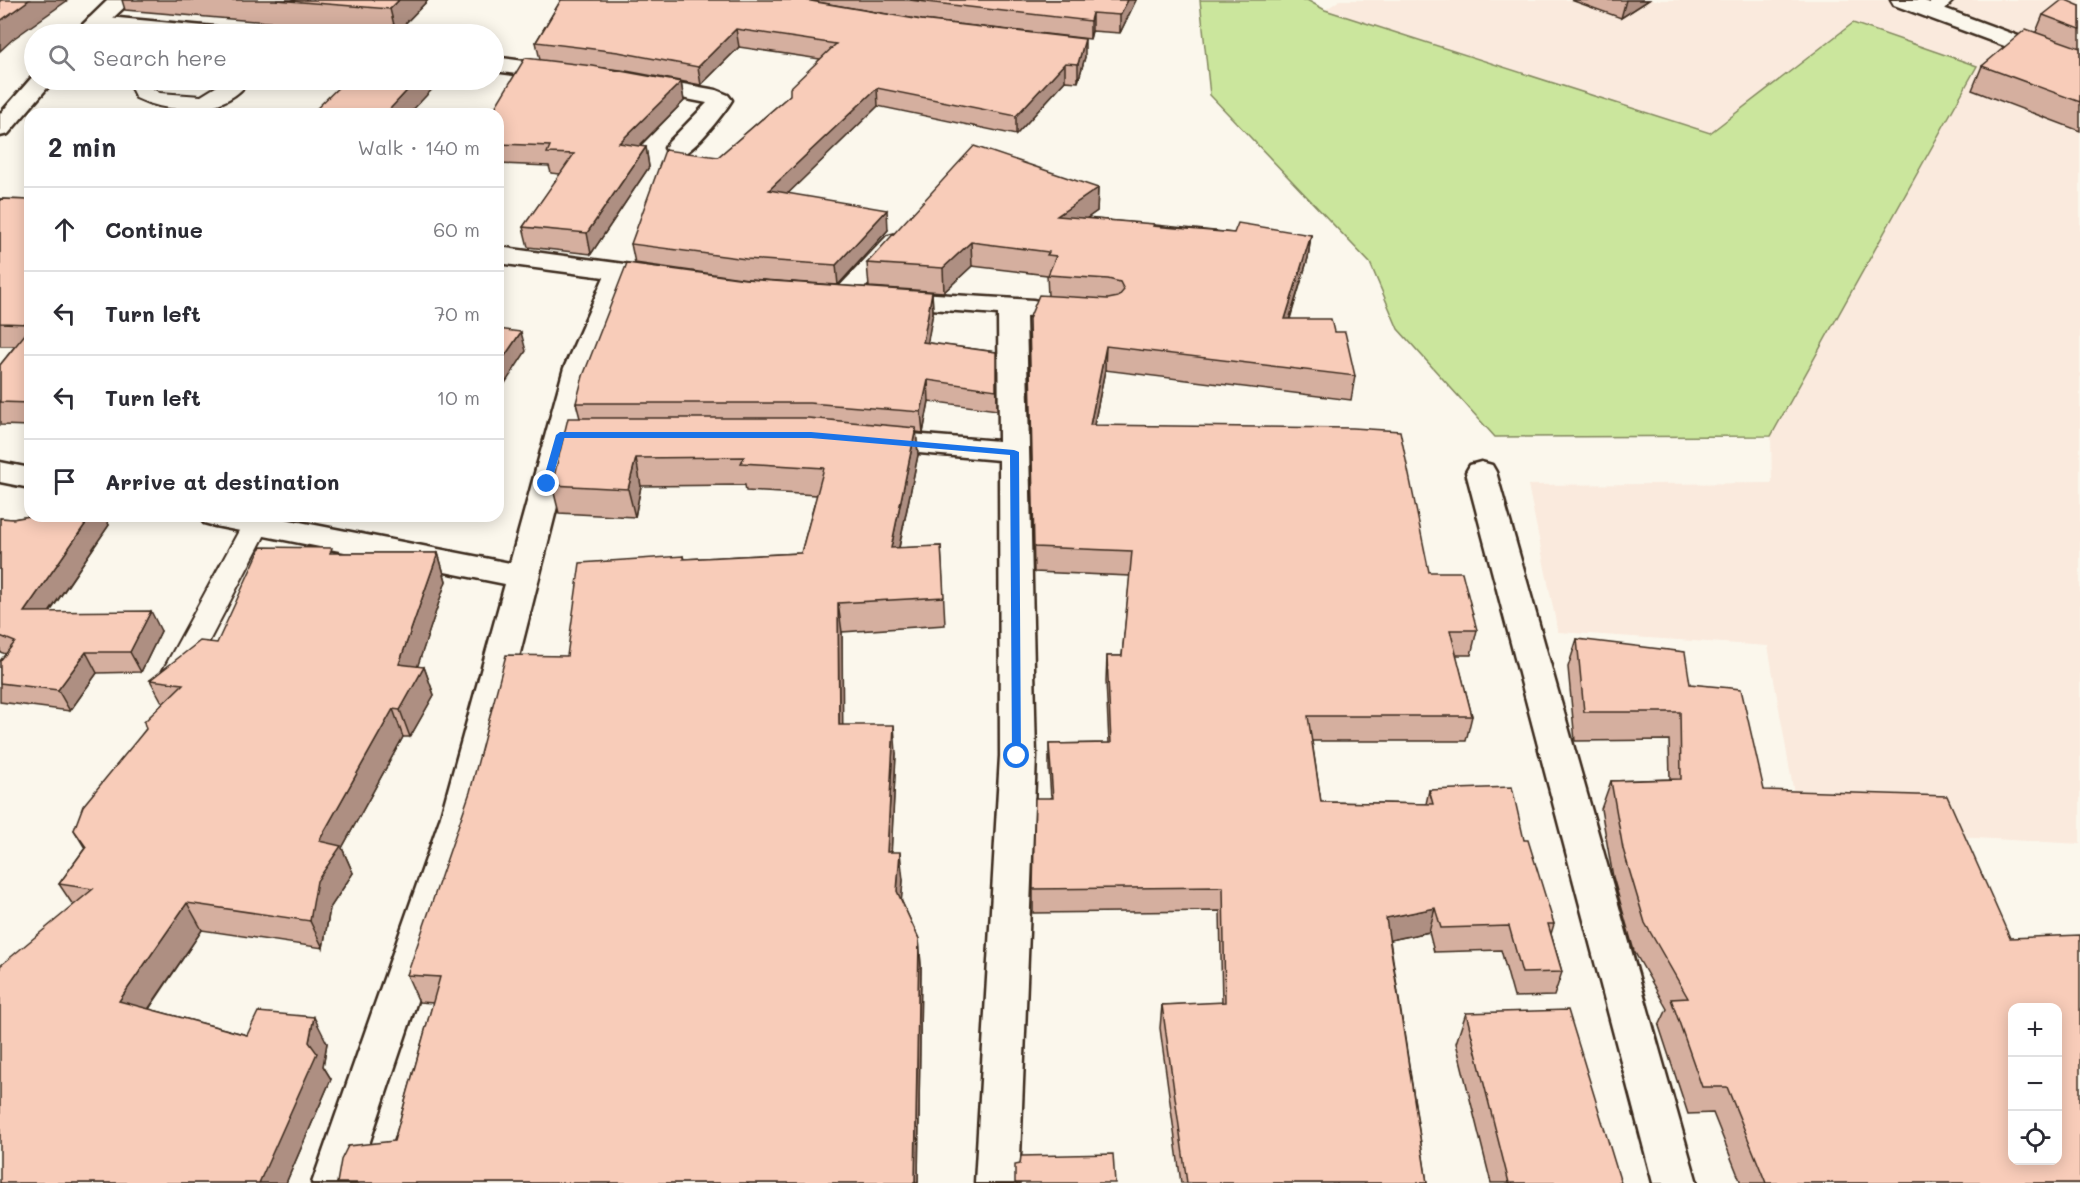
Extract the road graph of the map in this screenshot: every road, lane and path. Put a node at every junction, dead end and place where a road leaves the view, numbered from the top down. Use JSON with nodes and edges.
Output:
{"nodes":[{"id":1,"x":121,"y":0,"type":"edge"},
{"id":2,"x":1902,"y":0,"type":"edge"},
{"id":3,"x":1938,"y":5,"type":"edge"},
{"id":4,"x":96,"y":24,"type":"edge"},
{"id":5,"x":504,"y":65,"type":"edge"},
{"id":6,"x":2080,"y":66,"type":"edge"},
{"id":7,"x":585,"y":75,"type":"edge"},
{"id":8,"x":619,"y":80,"type":"edge"},
{"id":9,"x":33,"y":90,"type":"edge"},
{"id":10,"x":142,"y":90,"type":"edge"},
{"id":11,"x":227,"y":90,"type":"edge"},
{"id":12,"x":0,"y":129,"type":"edge"},
{"id":13,"x":677,"y":148,"type":"dead end"},
{"id":14,"x":906,"y":228,"type":"edge"},
{"id":15,"x":504,"y":256,"type":"edge"},
{"id":16,"x":620,"y":271,"type":"junction"},
{"id":17,"x":666,"y":278,"type":"edge"},
{"id":18,"x":832,"y":295,"type":"joint"},
{"id":19,"x":1012,"y":307,"type":"junction"},
{"id":20,"x":1060,"y":310,"type":"edge"},
{"id":21,"x":847,"y":438,"type":"edge"},
{"id":22,"x":1014,"y":452,"type":"junction"},
{"id":23,"x":0,"y":472,"type":"edge"},
{"id":24,"x":1481,"y":472,"type":"dead end"},
{"id":25,"x":24,"y":477,"type":"edge"},
{"id":26,"x":257,"y":522,"type":"edge"},
{"id":27,"x":273,"y":522,"type":"edge"},
{"id":28,"x":522,"y":576,"type":"junction"},
{"id":29,"x":172,"y":683,"type":"edge"},
{"id":30,"x":334,"y":1183,"type":"edge"},
{"id":31,"x":997,"y":1183,"type":"edge"},
{"id":32,"x":1675,"y":1183,"type":"edge"}],
"edges":[{"from":1,"to":4,"type":"street"},
{"from":2,"to":3,"type":"street"},
{"from":3,"to":6,"type":"street"},
{"from":5,"to":7,"type":"street"},
{"from":8,"to":13,"type":"street"},
{"from":9,"to":12,"type":"street"},
{"from":10,"to":11,"type":"lane"},
{"from":14,"to":18,"type":"lane"},
{"from":15,"to":16,"type":"street"},
{"from":16,"to":17,"type":"street"},
{"from":16,"to":28,"type":"street"},
{"from":18,"to":19,"type":"street"},
{"from":19,"to":20,"type":"street"},
{"from":19,"to":22,"type":"street"},
{"from":21,"to":22,"type":"street"},
{"from":22,"to":31,"type":"street"},
{"from":23,"to":25,"type":"street"},
{"from":24,"to":32,"type":"street"},
{"from":26,"to":29,"type":"lane"},
{"from":27,"to":28,"type":"street"},
{"from":28,"to":30,"type":"street"}]}
